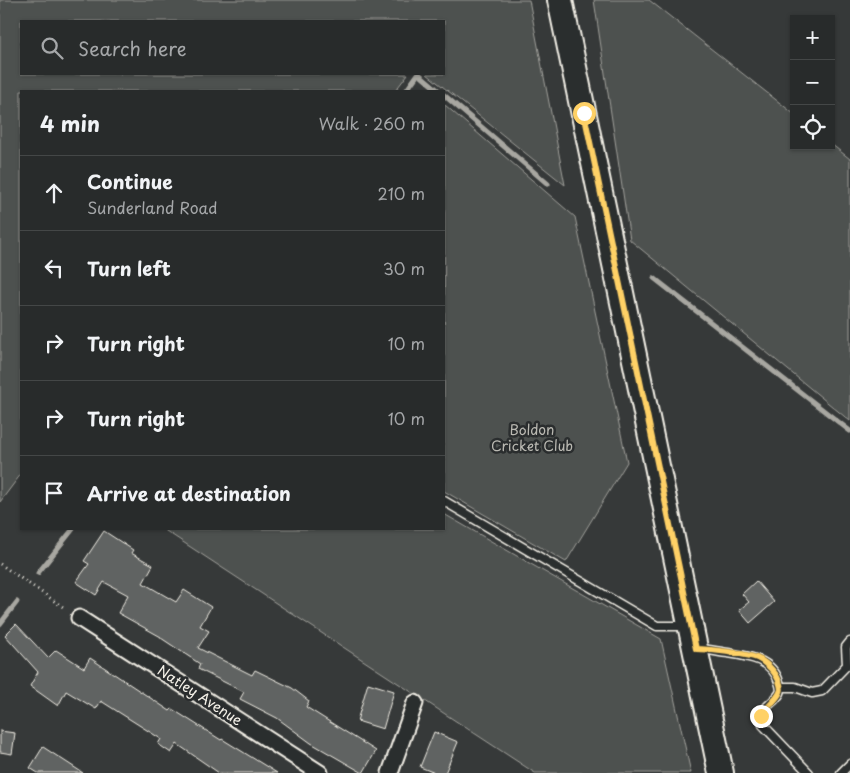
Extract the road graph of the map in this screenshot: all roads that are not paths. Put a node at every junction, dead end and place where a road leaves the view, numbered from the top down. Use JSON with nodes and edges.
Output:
{"nodes":[{"id":1,"x":560,"y":0,"type":"edge"},
{"id":2,"x":445,"y":502,"type":"edge"},
{"id":3,"x":79,"y":618,"type":"road end"},
{"id":4,"x":691,"y":626,"type":"junction"},
{"id":5,"x":850,"y":642,"type":"edge"},
{"id":6,"x":696,"y":649,"type":"junction"},
{"id":7,"x":781,"y":687,"type":"junction"},
{"id":8,"x":416,"y":703,"type":"dead end"},
{"id":9,"x":850,"y":764,"type":"edge"},
{"id":10,"x":320,"y":773,"type":"edge"},
{"id":11,"x":390,"y":773,"type":"edge"},
{"id":12,"x":721,"y":773,"type":"edge"},
{"id":13,"x":809,"y":773,"type":"edge"},
{"id":14,"x":841,"y":773,"type":"edge"}],
"edges":[{"from":1,"to":4,"type":"main road"},
{"from":2,"to":4,"type":"lane"},
{"from":3,"to":10,"type":"street","name":"Natley Avenue"},
{"from":4,"to":6,"type":"main road"},
{"from":5,"to":7,"type":"lane"},
{"from":6,"to":7,"type":"lane"},
{"from":6,"to":12,"type":"main road"},
{"from":7,"to":13,"type":"lane"},
{"from":8,"to":11,"type":"street"},
{"from":9,"to":14,"type":"lane"}]}
